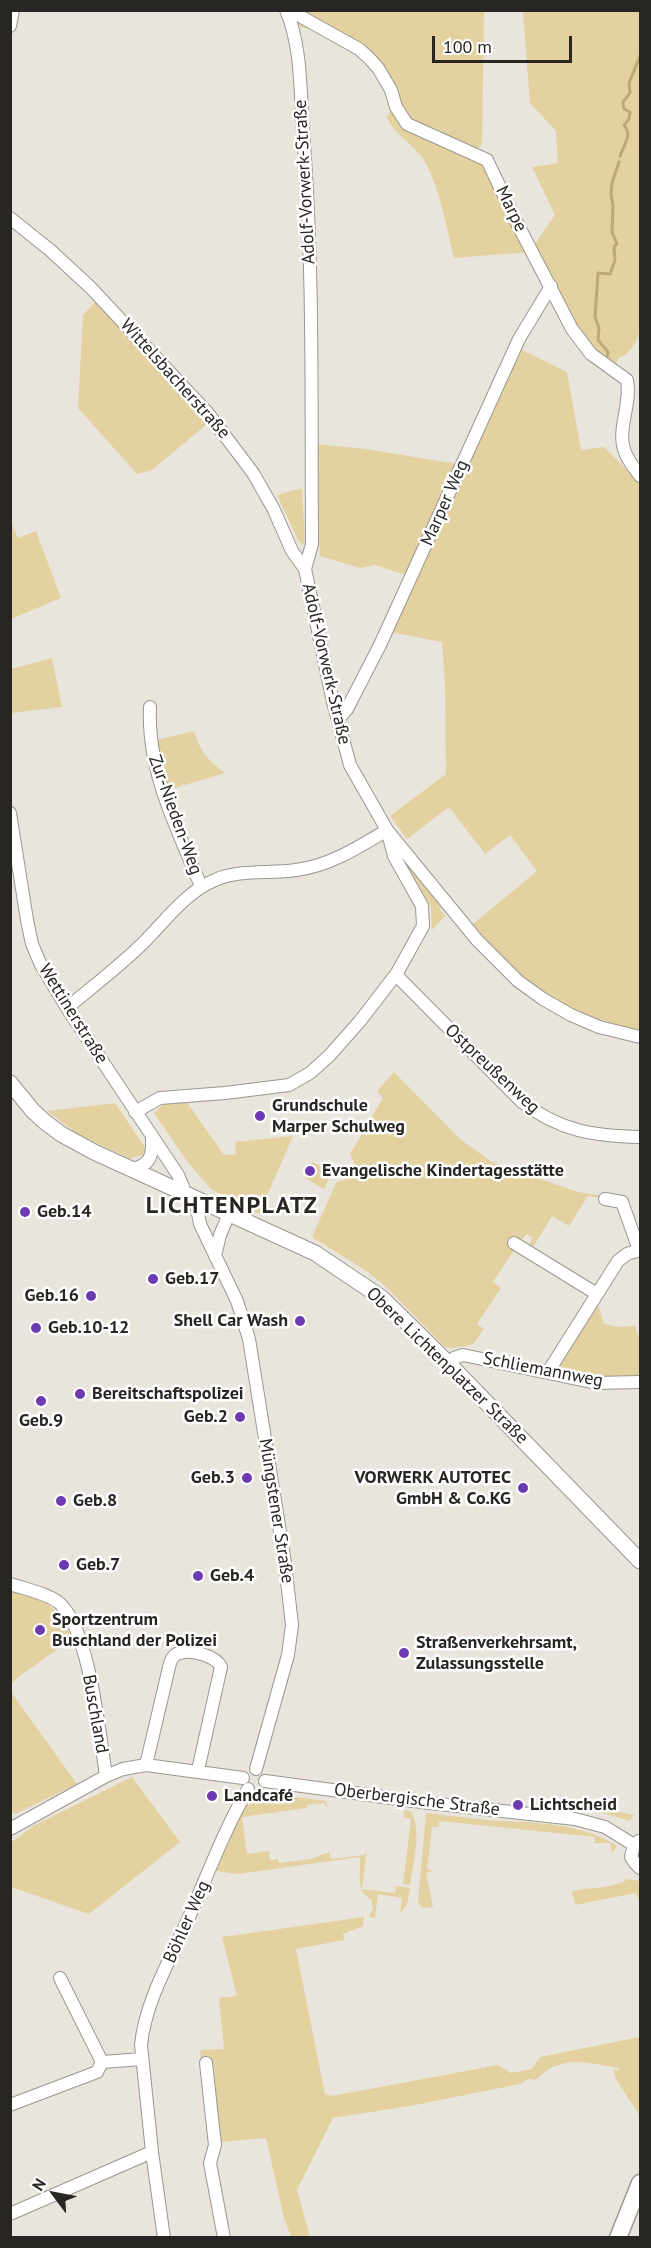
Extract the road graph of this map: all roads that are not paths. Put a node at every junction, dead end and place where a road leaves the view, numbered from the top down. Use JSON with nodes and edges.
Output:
{"nodes":[{"id":1,"x":13,"y":10,"type":"edge"},
{"id":2,"x":288,"y":10,"type":"edge"},
{"id":3,"x":10,"y":26,"type":"edge"},
{"id":4,"x":10,"y":218,"type":"edge"},
{"id":5,"x":551,"y":286,"type":"junction"},
{"id":6,"x":640,"y":476,"type":"edge"},
{"id":7,"x":305,"y":569,"type":"junction"},
{"id":8,"x":150,"y":707,"type":"dead end"},
{"id":9,"x":337,"y":717,"type":"junction"},
{"id":10,"x":10,"y":813,"type":"edge"},
{"id":11,"x":387,"y":830,"type":"junction"},
{"id":12,"x":201,"y":886,"type":"junction"},
{"id":13,"x":396,"y":975,"type":"junction"},
{"id":14,"x":67,"y":1008,"type":"junction"},
{"id":15,"x":640,"y":1037,"type":"edge"},
{"id":16,"x":10,"y":1083,"type":"edge"},
{"id":17,"x":135,"y":1112,"type":"junction"},
{"id":18,"x":152,"y":1137,"type":"junction"},
{"id":19,"x":640,"y":1137,"type":"edge"},
{"id":20,"x":131,"y":1169,"type":"junction"},
{"id":21,"x":190,"y":1196,"type":"junction"},
{"id":22,"x":606,"y":1199,"type":"dead end"},
{"id":23,"x":230,"y":1214,"type":"junction"},
{"id":24,"x":522,"y":1243,"type":"dead end"},
{"id":25,"x":640,"y":1250,"type":"edge"},
{"id":26,"x":215,"y":1256,"type":"junction"},
{"id":27,"x":597,"y":1294,"type":"junction"},
{"id":28,"x":449,"y":1364,"type":"junction"},
{"id":29,"x":548,"y":1372,"type":"junction"},
{"id":30,"x":640,"y":1382,"type":"edge"},
{"id":31,"x":640,"y":1559,"type":"edge"},
{"id":32,"x":10,"y":1584,"type":"edge"},
{"id":33,"x":146,"y":1765,"type":"junction"},
{"id":34,"x":255,"y":1769,"type":"junction"},
{"id":35,"x":198,"y":1770,"type":"junction"},
{"id":36,"x":106,"y":1776,"type":"junction"},
{"id":37,"x":265,"y":1781,"type":"junction"},
{"id":38,"x":246,"y":1783,"type":"junction"},
{"id":39,"x":10,"y":1829,"type":"edge"},
{"id":40,"x":637,"y":1843,"type":"edge"},
{"id":41,"x":640,"y":1868,"type":"edge"},
{"id":42,"x":60,"y":1978,"type":"dead end"},
{"id":43,"x":142,"y":2059,"type":"junction"},
{"id":44,"x":102,"y":2062,"type":"junction"},
{"id":45,"x":206,"y":2063,"type":"dead end"},
{"id":46,"x":10,"y":2105,"type":"edge"},
{"id":47,"x":152,"y":2152,"type":"junction"},
{"id":48,"x":640,"y":2183,"type":"edge"},
{"id":49,"x":640,"y":2206,"type":"edge"},
{"id":50,"x":10,"y":2214,"type":"edge"},
{"id":51,"x":164,"y":2238,"type":"edge"},
{"id":52,"x":224,"y":2238,"type":"edge"},
{"id":53,"x":618,"y":2238,"type":"edge"},
{"id":54,"x":624,"y":2238,"type":"edge"}],
"edges":[{"from":1,"to":3,"type":"street"},
{"from":2,"to":5,"type":"street","name":"Marpe"},
{"from":2,"to":7,"type":"street","name":"Adolf-Vorwerk-Straße"},
{"from":4,"to":7,"type":"street","name":"Wittelsbacherstraße"},
{"from":5,"to":6,"type":"street","name":"Marpe"},
{"from":5,"to":9,"type":"street","name":"Marper Weg"},
{"from":7,"to":9,"type":"street","name":"Adolf-Vorwerk-Straße"},
{"from":8,"to":12,"type":"street","name":"Zur-Nieden-Weg"},
{"from":9,"to":11,"type":"street","name":"Adolf-Vorwerk-Straße"},
{"from":10,"to":14,"type":"street","name":"Wettinerstraße"},
{"from":11,"to":12,"type":"street","name":"Zur-Nieden-Weg"},
{"from":11,"to":13,"type":"street"},
{"from":11,"to":15,"type":"street","name":"Adolf-Vorwerk-Straße"},
{"from":12,"to":14,"type":"street","name":"Zur-Nieden-Weg"},
{"from":13,"to":17,"type":"street"},
{"from":13,"to":19,"type":"street","name":"Ostpreußenweg"},
{"from":14,"to":17,"type":"street","name":"Wettinerstraße"},
{"from":16,"to":20,"type":"main road","name":"Obere Lichtenplatzer Straße"},
{"from":17,"to":18,"type":"street","name":"Wettinerstraße"},
{"from":18,"to":20,"type":"street"},
{"from":18,"to":21,"type":"street","name":"Wettinerstraße"},
{"from":20,"to":21,"type":"main road","name":"Obere Lichtenplatzer Straße"},
{"from":21,"to":23,"type":"main road","name":"Obere Lichtenplatzer Straße"},
{"from":21,"to":26,"type":"street","name":"Müngstener Straße"},
{"from":22,"to":25,"type":"street"},
{"from":23,"to":26,"type":"street"},
{"from":23,"to":28,"type":"main road","name":"Obere Lichtenplatzer Straße"},
{"from":24,"to":27,"type":"street"},
{"from":25,"to":27,"type":"street"},
{"from":26,"to":34,"type":"street","name":"Müngstener Straße"},
{"from":27,"to":29,"type":"street"},
{"from":28,"to":29,"type":"street","name":"Schliemannweg"},
{"from":28,"to":31,"type":"main road","name":"Obere Lichtenplatzer Straße"},
{"from":29,"to":30,"type":"street","name":"Schliemannweg"},
{"from":32,"to":36,"type":"street","name":"Buschland"},
{"from":33,"to":35,"type":"street"},
{"from":33,"to":35,"type":"street"},
{"from":33,"to":36,"type":"street"},
{"from":34,"to":37,"type":"street"},
{"from":34,"to":38,"type":"street"},
{"from":35,"to":38,"type":"street"},
{"from":36,"to":39,"type":"street"},
{"from":37,"to":38,"type":"street"},
{"from":37,"to":40,"type":"street","name":"Oberbergische Straße"},
{"from":38,"to":43,"type":"street","name":"Böhler Weg"},
{"from":40,"to":41,"type":"street"},
{"from":42,"to":44,"type":"street"},
{"from":43,"to":44,"type":"street"},
{"from":43,"to":47,"type":"street","name":"Böhler Weg"},
{"from":44,"to":46,"type":"street"},
{"from":45,"to":52,"type":"street"},
{"from":47,"to":50,"type":"street"},
{"from":47,"to":51,"type":"street","name":"Böhler Weg"},
{"from":48,"to":53,"type":"highway"},
{"from":49,"to":54,"type":"highway"}]}
